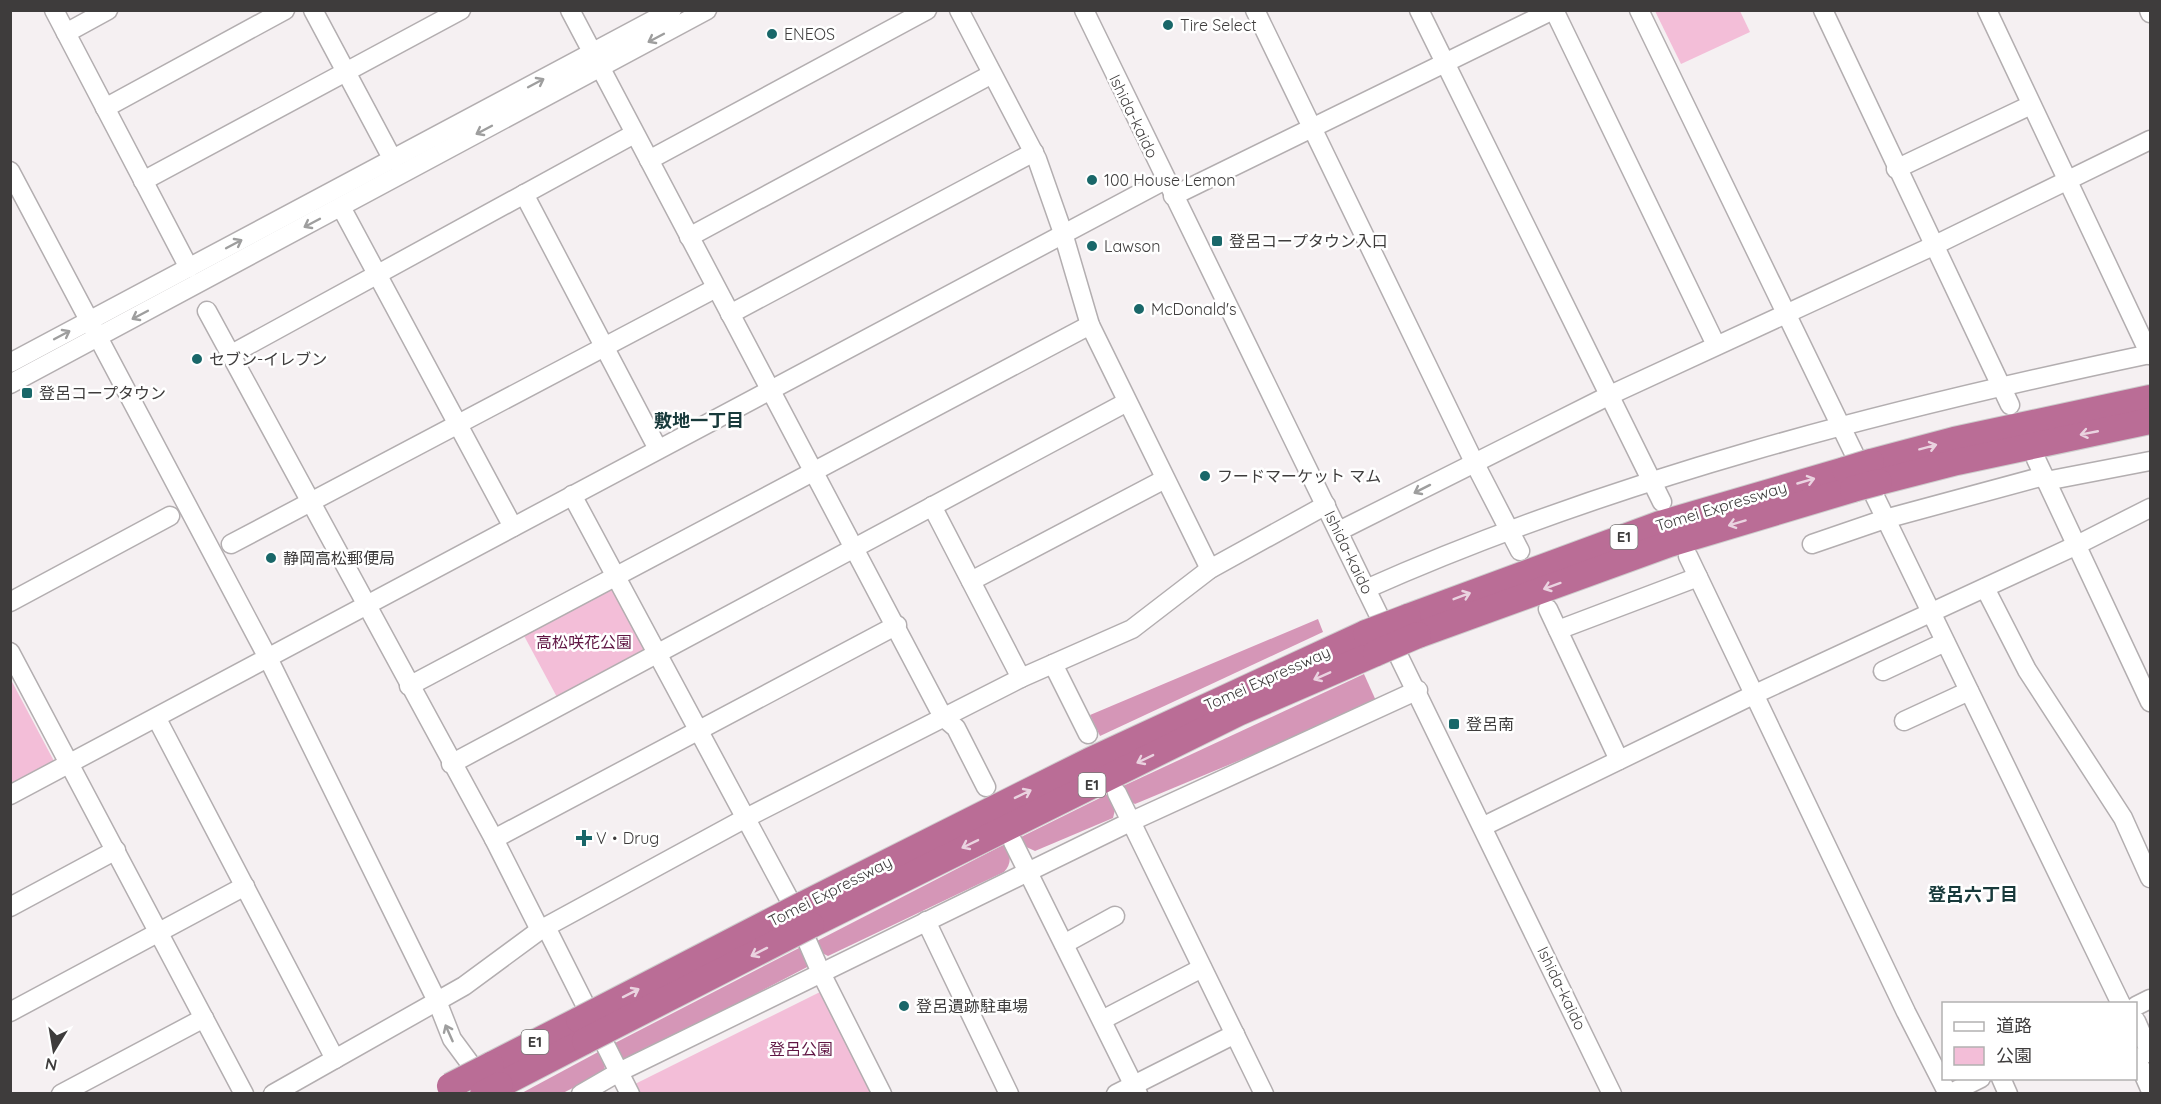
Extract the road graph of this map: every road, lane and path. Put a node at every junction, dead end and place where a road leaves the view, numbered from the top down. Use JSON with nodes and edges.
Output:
{"nodes":[{"id":1,"x":54,"y":10,"type":"edge"},
{"id":2,"x":108,"y":10,"type":"edge"},
{"id":3,"x":285,"y":10,"type":"edge"},
{"id":4,"x":313,"y":10,"type":"edge"},
{"id":5,"x":461,"y":10,"type":"edge"},
{"id":6,"x":570,"y":10,"type":"edge"},
{"id":7,"x":672,"y":10,"type":"edge"},
{"id":8,"x":707,"y":10,"type":"edge"},
{"id":9,"x":927,"y":10,"type":"edge"},
{"id":10,"x":959,"y":10,"type":"edge"},
{"id":11,"x":1084,"y":10,"type":"edge"},
{"id":12,"x":1255,"y":10,"type":"edge"},
{"id":13,"x":1419,"y":10,"type":"edge"},
{"id":14,"x":1553,"y":10,"type":"edge"},
{"id":15,"x":1639,"y":10,"type":"edge"},
{"id":16,"x":1822,"y":10,"type":"edge"},
{"id":17,"x":1987,"y":10,"type":"edge"},
{"id":18,"x":66,"y":33,"type":"junction"},
{"id":19,"x":596,"y":61,"type":"junction"},
{"id":20,"x":1446,"y":64,"type":"junction"},
{"id":21,"x":346,"y":72,"type":"junction"},
{"id":22,"x":992,"y":75,"type":"junction"},
{"id":23,"x":2031,"y":105,"type":"junction"},
{"id":24,"x":105,"y":108,"type":"junction"},
{"id":25,"x":1313,"y":128,"type":"junction"},
{"id":26,"x":634,"y":134,"type":"junction"},
{"id":27,"x":2151,"y":140,"type":"edge"},
{"id":28,"x":1034,"y":152,"type":"junction"},
{"id":29,"x":393,"y":160,"type":"junction"},
{"id":30,"x":649,"y":160,"type":"junction"},
{"id":31,"x":1896,"y":169,"type":"junction"},
{"id":32,"x":10,"y":171,"type":"edge"},
{"id":33,"x":2067,"y":179,"type":"junction"},
{"id":34,"x":143,"y":181,"type":"junction"},
{"id":35,"x":1169,"y":188,"type":"junction"},
{"id":36,"x":524,"y":194,"type":"junction"},
{"id":37,"x":341,"y":207,"type":"junction"},
{"id":38,"x":1063,"y":233,"type":"junction"},
{"id":39,"x":689,"y":237,"type":"junction"},
{"id":40,"x":1933,"y":246,"type":"junction"},
{"id":41,"x":189,"y":268,"type":"junction"},
{"id":42,"x":376,"y":273,"type":"junction"},
{"id":43,"x":716,"y":288,"type":"junction"},
{"id":44,"x":207,"y":311,"type":"dead end"},
{"id":45,"x":1787,"y":313,"type":"junction"},
{"id":46,"x":730,"y":314,"type":"junction"},
{"id":47,"x":91,"y":320,"type":"junction"},
{"id":48,"x":1090,"y":325,"type":"junction"},
{"id":49,"x":99,"y":337,"type":"junction"},
{"id":50,"x":1716,"y":345,"type":"junction"},
{"id":51,"x":604,"y":347,"type":"junction"},
{"id":52,"x":2150,"y":354,"type":"edge"},
{"id":53,"x":230,"y":355,"type":"junction"},
{"id":54,"x":10,"y":363,"type":"edge"},
{"id":55,"x":10,"y":384,"type":"edge"},
{"id":56,"x":2001,"y":387,"type":"junction"},
{"id":57,"x":772,"y":392,"type":"junction"},
{"id":58,"x":1608,"y":396,"type":"junction"},
{"id":59,"x":1127,"y":402,"type":"junction"},
{"id":60,"x":2010,"y":405,"type":"dead end"},
{"id":61,"x":2146,"y":410,"type":"edge"},
{"id":62,"x":458,"y":426,"type":"junction"},
{"id":63,"x":1840,"y":427,"type":"junction"},
{"id":64,"x":658,"y":449,"type":"junction"},
{"id":65,"x":2036,"y":459,"type":"dead end"},
{"id":66,"x":2151,"y":461,"type":"edge"},
{"id":67,"x":1474,"y":462,"type":"junction"},
{"id":68,"x":813,"y":470,"type":"junction"},
{"id":69,"x":1165,"y":479,"type":"junction"},
{"id":70,"x":2045,"y":479,"type":"junction"},
{"id":71,"x":1651,"y":482,"type":"junction"},
{"id":72,"x":572,"y":495,"type":"junction"},
{"id":73,"x":1662,"y":502,"type":"dead end"},
{"id":74,"x":310,"y":504,"type":"junction"},
{"id":75,"x":1326,"y":505,"type":"junction"},
{"id":76,"x":932,"y":506,"type":"junction"},
{"id":77,"x":2151,"y":508,"type":"edge"},
{"id":78,"x":170,"y":516,"type":"dead end"},
{"id":79,"x":1885,"y":519,"type":"junction"},
{"id":80,"x":513,"y":527,"type":"junction"},
{"id":81,"x":1339,"y":531,"type":"junction"},
{"id":82,"x":1512,"y":532,"type":"junction"},
{"id":83,"x":231,"y":544,"type":"dead end"},
{"id":84,"x":1812,"y":544,"type":"dead end"},
{"id":85,"x":2077,"y":545,"type":"junction"},
{"id":86,"x":855,"y":548,"type":"junction"},
{"id":87,"x":1520,"y":551,"type":"dead end"},
{"id":88,"x":1688,"y":556,"type":"dead end"},
{"id":89,"x":1210,"y":569,"type":"junction"},
{"id":90,"x":615,"y":576,"type":"junction"},
{"id":91,"x":1698,"y":576,"type":"junction"},
{"id":92,"x":971,"y":581,"type":"junction"},
{"id":93,"x":1985,"y":588,"type":"junction"},
{"id":94,"x":1366,"y":589,"type":"junction"},
{"id":95,"x":10,"y":602,"type":"edge"},
{"id":96,"x":367,"y":606,"type":"junction"},
{"id":97,"x":1548,"y":609,"type":"dead end"},
{"id":98,"x":1931,"y":613,"type":"junction"},
{"id":99,"x":897,"y":625,"type":"junction"},
{"id":100,"x":1558,"y":630,"type":"junction"},
{"id":101,"x":1945,"y":642,"type":"junction"},
{"id":102,"x":10,"y":652,"type":"edge"},
{"id":103,"x":656,"y":652,"type":"junction"},
{"id":104,"x":268,"y":658,"type":"junction"},
{"id":105,"x":1053,"y":664,"type":"junction"},
{"id":106,"x":1883,"y":671,"type":"dead end"},
{"id":107,"x":1021,"y":678,"type":"junction"},
{"id":108,"x":409,"y":686,"type":"junction"},
{"id":109,"x":1418,"y":690,"type":"junction"},
{"id":110,"x":1969,"y":691,"type":"junction"},
{"id":111,"x":1753,"y":695,"type":"junction"},
{"id":112,"x":2151,"y":702,"type":"edge"},
{"id":113,"x":943,"y":717,"type":"junction"},
{"id":114,"x":157,"y":719,"type":"junction"},
{"id":115,"x":1904,"y":721,"type":"dead end"},
{"id":116,"x":698,"y":731,"type":"junction"},
{"id":117,"x":1088,"y":734,"type":"dead end"},
{"id":118,"x":1619,"y":760,"type":"junction"},
{"id":119,"x":70,"y":763,"type":"junction"},
{"id":120,"x":451,"y":764,"type":"junction"},
{"id":121,"x":986,"y":787,"type":"dead end"},
{"id":122,"x":1117,"y":793,"type":"dead end"},
{"id":123,"x":10,"y":795,"type":"edge"},
{"id":124,"x":744,"y":819,"type":"junction"},
{"id":125,"x":1130,"y":822,"type":"junction"},
{"id":126,"x":1484,"y":826,"type":"junction"},
{"id":127,"x":494,"y":839,"type":"junction"},
{"id":128,"x":1013,"y":842,"type":"dead end"},
{"id":129,"x":116,"y":850,"type":"junction"},
{"id":130,"x":1028,"y":872,"type":"junction"},
{"id":131,"x":2151,"y":878,"type":"edge"},
{"id":132,"x":245,"y":886,"type":"junction"},
{"id":133,"x":10,"y":907,"type":"edge"},
{"id":134,"x":1115,"y":916,"type":"dead end"},
{"id":135,"x":926,"y":921,"type":"junction"},
{"id":136,"x":543,"y":929,"type":"junction"},
{"id":137,"x":159,"y":932,"type":"junction"},
{"id":138,"x":1064,"y":944,"type":"junction"},
{"id":139,"x":1202,"y":968,"type":"junction"},
{"id":140,"x":821,"y":973,"type":"junction"},
{"id":141,"x":2151,"y":999,"type":"edge"},
{"id":142,"x":437,"y":1001,"type":"junction"},
{"id":143,"x":2120,"y":1002,"type":"edge"},
{"id":144,"x":2137,"y":1006,"type":"edge"},
{"id":145,"x":10,"y":1012,"type":"edge"},
{"id":146,"x":204,"y":1017,"type":"junction"},
{"id":147,"x":1102,"y":1020,"type":"junction"},
{"id":148,"x":2137,"y":1023,"type":"edge"},
{"id":149,"x":1235,"y":1034,"type":"junction"},
{"id":150,"x":2151,"y":1053,"type":"edge"},
{"id":151,"x":335,"y":1059,"type":"junction"},
{"id":152,"x":2137,"y":1059,"type":"edge"},
{"id":153,"x":619,"y":1072,"type":"junction"},
{"id":154,"x":486,"y":1080,"type":"edge"},
{"id":155,"x":1942,"y":1080,"type":"edge"},
{"id":156,"x":1942,"y":1080,"type":"edge"},
{"id":157,"x":1977,"y":1080,"type":"edge"},
{"id":158,"x":2002,"y":1080,"type":"edge"},
{"id":159,"x":1136,"y":1089,"type":"edge"},
{"id":160,"x":2151,"y":1089,"type":"edge"},
{"id":161,"x":443,"y":1090,"type":"edge"},
{"id":162,"x":61,"y":1094,"type":"edge"},
{"id":163,"x":244,"y":1094,"type":"edge"},
{"id":164,"x":273,"y":1094,"type":"edge"},
{"id":165,"x":581,"y":1094,"type":"edge"},
{"id":166,"x":630,"y":1094,"type":"edge"},
{"id":167,"x":882,"y":1094,"type":"edge"},
{"id":168,"x":1009,"y":1094,"type":"edge"},
{"id":169,"x":1116,"y":1094,"type":"edge"},
{"id":170,"x":1264,"y":1094,"type":"edge"},
{"id":171,"x":1612,"y":1094,"type":"edge"},
{"id":172,"x":1949,"y":1094,"type":"edge"},
{"id":173,"x":2008,"y":1094,"type":"edge"}],
"edges":[{"from":1,"to":18,"type":"street"},
{"from":2,"to":18,"type":"street"},
{"from":3,"to":24,"type":"street"},
{"from":4,"to":21,"type":"street"},
{"from":5,"to":21,"type":"street"},
{"from":6,"to":19,"type":"street"},
{"from":7,"to":19,"type":"street"},
{"from":8,"to":19,"type":"street","one_way":true},
{"from":9,"to":30,"type":"street"},
{"from":10,"to":22,"type":"street"},
{"from":11,"to":35,"type":"street","name":"Ishida-kaido"},
{"from":12,"to":25,"type":"street"},
{"from":13,"to":20,"type":"street"},
{"from":14,"to":20,"type":"street"},
{"from":14,"to":50,"type":"street"},
{"from":15,"to":45,"type":"street"},
{"from":16,"to":31,"type":"street"},
{"from":17,"to":23,"type":"street"},
{"from":18,"to":24,"type":"street"},
{"from":19,"to":26,"type":"street"},
{"from":29,"to":19,"type":"street","one_way":true},
{"from":19,"to":37,"type":"street","one_way":true},
{"from":20,"to":25,"type":"street"},
{"from":20,"to":58,"type":"street"},
{"from":21,"to":29,"type":"street"},
{"from":21,"to":34,"type":"street"},
{"from":22,"to":28,"type":"street"},
{"from":22,"to":39,"type":"street"},
{"from":23,"to":31,"type":"street"},
{"from":23,"to":33,"type":"street"},
{"from":24,"to":34,"type":"street"},
{"from":25,"to":35,"type":"street"},
{"from":25,"to":67,"type":"street"},
{"from":26,"to":30,"type":"street"},
{"from":26,"to":36,"type":"street"},
{"from":27,"to":33,"type":"street"},
{"from":28,"to":38,"type":"street"},
{"from":28,"to":46,"type":"street"},
{"from":41,"to":29,"type":"street","one_way":true},
{"from":30,"to":39,"type":"street"},
{"from":31,"to":40,"type":"street"},
{"from":32,"to":47,"type":"street"},
{"from":33,"to":40,"type":"street"},
{"from":33,"to":52,"type":"street"},
{"from":34,"to":41,"type":"street"},
{"from":35,"to":38,"type":"street"},
{"from":35,"to":75,"type":"street","name":"Ishida-kaido"},
{"from":36,"to":42,"type":"street"},
{"from":36,"to":51,"type":"street"},
{"from":37,"to":42,"type":"street"},
{"from":37,"to":49,"type":"street","one_way":true},
{"from":38,"to":48,"type":"street"},
{"from":38,"to":57,"type":"street"},
{"from":39,"to":43,"type":"street"},
{"from":40,"to":45,"type":"street"},
{"from":40,"to":56,"type":"street"},
{"from":41,"to":47,"type":"street"},
{"from":42,"to":53,"type":"street"},
{"from":42,"to":62,"type":"street"},
{"from":43,"to":46,"type":"street"},
{"from":43,"to":51,"type":"street"},
{"from":44,"to":53,"type":"street"},
{"from":45,"to":50,"type":"street"},
{"from":45,"to":63,"type":"street"},
{"from":46,"to":57,"type":"street"},
{"from":47,"to":49,"type":"street"},
{"from":54,"to":47,"type":"street","one_way":true},
{"from":48,"to":59,"type":"street"},
{"from":48,"to":68,"type":"street"},
{"from":49,"to":55,"type":"street"},
{"from":49,"to":104,"type":"street"},
{"from":50,"to":58,"type":"street"},
{"from":51,"to":62,"type":"street"},
{"from":51,"to":64,"type":"street"},
{"from":52,"to":56,"type":"street"},
{"from":53,"to":74,"type":"street"},
{"from":56,"to":60,"type":"street"},
{"from":56,"to":63,"type":"street"},
{"from":57,"to":64,"type":"street"},
{"from":57,"to":68,"type":"street"},
{"from":58,"to":67,"type":"street"},
{"from":58,"to":71,"type":"street"},
{"from":59,"to":69,"type":"street"},
{"from":59,"to":76,"type":"street"},
{"from":61,"to":154,"type":"highway","name":"Tomei Expressway","number":"E1","bridge":true},
{"from":62,"to":74,"type":"street"},
{"from":62,"to":80,"type":"street"},
{"from":63,"to":71,"type":"street"},
{"from":63,"to":79,"type":"street"},
{"from":64,"to":72,"type":"street"},
{"from":65,"to":70,"type":"street"},
{"from":66,"to":70,"type":"street"},
{"from":67,"to":81,"type":"street","one_way":true},
{"from":67,"to":82,"type":"street"},
{"from":68,"to":86,"type":"street"},
{"from":68,"to":90,"type":"street"},
{"from":69,"to":89,"type":"street"},
{"from":69,"to":92,"type":"street"},
{"from":70,"to":79,"type":"street"},
{"from":70,"to":85,"type":"street"},
{"from":71,"to":73,"type":"street"},
{"from":71,"to":82,"type":"street"},
{"from":72,"to":80,"type":"street"},
{"from":72,"to":90,"type":"street"},
{"from":74,"to":83,"type":"street"},
{"from":74,"to":96,"type":"street"},
{"from":75,"to":81,"type":"street","name":"Ishida-kaido"},
{"from":75,"to":89,"type":"street"},
{"from":76,"to":86,"type":"street"},
{"from":76,"to":92,"type":"street"},
{"from":77,"to":85,"type":"street"},
{"from":78,"to":95,"type":"street"},
{"from":79,"to":84,"type":"street"},
{"from":79,"to":98,"type":"street"},
{"from":80,"to":96,"type":"street"},
{"from":81,"to":94,"type":"street","name":"Ishida-kaido"},
{"from":82,"to":87,"type":"street"},
{"from":82,"to":94,"type":"street"},
{"from":85,"to":93,"type":"street"},
{"from":85,"to":112,"type":"street"},
{"from":86,"to":99,"type":"street"},
{"from":86,"to":103,"type":"street"},
{"from":88,"to":91,"type":"street"},
{"from":89,"to":105,"type":"street"},
{"from":90,"to":103,"type":"street"},
{"from":90,"to":108,"type":"street"},
{"from":91,"to":100,"type":"street"},
{"from":91,"to":111,"type":"street"},
{"from":92,"to":107,"type":"street"},
{"from":93,"to":98,"type":"street"},
{"from":93,"to":131,"type":"street"},
{"from":94,"to":109,"type":"street","name":"Ishida-kaido"},
{"from":96,"to":104,"type":"street"},
{"from":96,"to":108,"type":"street"},
{"from":97,"to":100,"type":"street"},
{"from":98,"to":101,"type":"street"},
{"from":98,"to":111,"type":"street"},
{"from":99,"to":113,"type":"street"},
{"from":99,"to":116,"type":"street"},
{"from":100,"to":118,"type":"street"},
{"from":101,"to":106,"type":"street"},
{"from":101,"to":110,"type":"street"},
{"from":102,"to":119,"type":"street"},
{"from":103,"to":116,"type":"street"},
{"from":103,"to":120,"type":"street"},
{"from":104,"to":114,"type":"street"},
{"from":104,"to":142,"type":"street"},
{"from":105,"to":107,"type":"street"},
{"from":105,"to":117,"type":"street"},
{"from":107,"to":113,"type":"street"},
{"from":108,"to":120,"type":"street"},
{"from":109,"to":125,"type":"street"},
{"from":109,"to":126,"type":"street","name":"Ishida-kaido"},
{"from":110,"to":115,"type":"street"},
{"from":110,"to":143,"type":"street"},
{"from":111,"to":118,"type":"street"},
{"from":111,"to":156,"type":"street"},
{"from":113,"to":121,"type":"street"},
{"from":113,"to":124,"type":"street"},
{"from":114,"to":119,"type":"street"},
{"from":114,"to":132,"type":"street"},
{"from":116,"to":124,"type":"street"},
{"from":116,"to":127,"type":"street"},
{"from":118,"to":126,"type":"street"},
{"from":119,"to":123,"type":"street"},
{"from":119,"to":129,"type":"street"},
{"from":120,"to":127,"type":"street"},
{"from":122,"to":125,"type":"street"},
{"from":124,"to":136,"type":"street"},
{"from":124,"to":140,"type":"street"},
{"from":125,"to":130,"type":"street"},
{"from":125,"to":139,"type":"street"},
{"from":126,"to":171,"type":"street","name":"Ishida-kaido"},
{"from":127,"to":136,"type":"street"},
{"from":128,"to":130,"type":"street"},
{"from":129,"to":133,"type":"street"},
{"from":129,"to":137,"type":"street"},
{"from":130,"to":135,"type":"street"},
{"from":130,"to":138,"type":"street"},
{"from":132,"to":137,"type":"street"},
{"from":132,"to":151,"type":"street"},
{"from":134,"to":138,"type":"street"},
{"from":135,"to":140,"type":"street"},
{"from":135,"to":168,"type":"street"},
{"from":136,"to":142,"type":"street"},
{"from":136,"to":153,"type":"street"},
{"from":137,"to":145,"type":"street"},
{"from":137,"to":146,"type":"street"},
{"from":138,"to":147,"type":"street"},
{"from":139,"to":147,"type":"street"},
{"from":139,"to":149,"type":"street"},
{"from":140,"to":153,"type":"street"},
{"from":140,"to":167,"type":"street"},
{"from":141,"to":144,"type":"street"},
{"from":142,"to":151,"type":"street"},
{"from":154,"to":142,"type":"street","one_way":true},
{"from":146,"to":162,"type":"street"},
{"from":146,"to":163,"type":"street"},
{"from":147,"to":159,"type":"street"},
{"from":148,"to":150,"type":"street"},
{"from":149,"to":159,"type":"street"},
{"from":149,"to":170,"type":"street"},
{"from":151,"to":164,"type":"street"},
{"from":152,"to":160,"type":"street"},
{"from":153,"to":165,"type":"street"},
{"from":153,"to":166,"type":"street"},
{"from":154,"to":161,"type":"highway","name":"Tomei Expressway","number":"E1","bridge":true},
{"from":155,"to":172,"type":"street"},
{"from":157,"to":172,"type":"street"},
{"from":158,"to":173,"type":"street"},
{"from":159,"to":169,"type":"street"}]}
